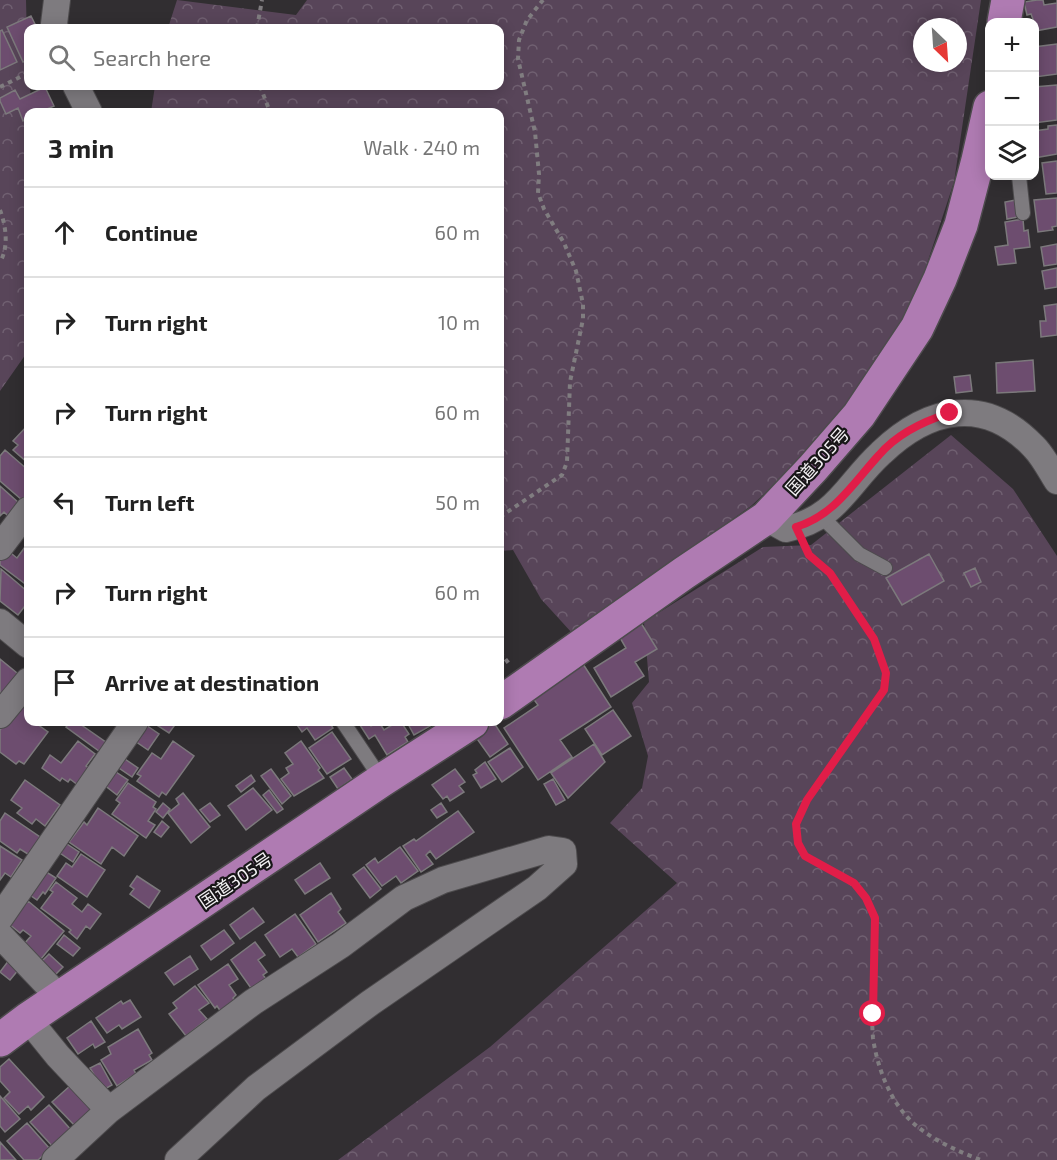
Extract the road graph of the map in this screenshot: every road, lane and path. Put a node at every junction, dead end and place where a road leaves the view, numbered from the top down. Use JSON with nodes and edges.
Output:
{"nodes":[{"id":1,"x":57,"y":0,"type":"edge"},
{"id":2,"x":262,"y":0,"type":"edge"},
{"id":3,"x":543,"y":0,"type":"edge"},
{"id":4,"x":1008,"y":0,"type":"edge"},
{"id":5,"x":1005,"y":18,"type":"edge"},
{"id":6,"x":54,"y":24,"type":"edge"},
{"id":7,"x":258,"y":24,"type":"edge"},
{"id":8,"x":24,"y":75,"type":"edge"},
{"id":9,"x":0,"y":87,"type":"edge"},
{"id":10,"x":78,"y":90,"type":"edge"},
{"id":11,"x":262,"y":90,"type":"edge"},
{"id":12,"x":87,"y":108,"type":"edge"},
{"id":13,"x":268,"y":108,"type":"edge"},
{"id":14,"x":985,"y":126,"type":"edge"},
{"id":15,"x":1019,"y":180,"type":"edge"},
{"id":16,"x":0,"y":210,"type":"edge"},
{"id":17,"x":1023,"y":213,"type":"dead end"},
{"id":18,"x":0,"y":262,"type":"edge"},
{"id":19,"x":1057,"y":481,"type":"edge"},
{"id":20,"x":24,"y":515,"type":"edge"},
{"id":21,"x":504,"y":515,"type":"edge"},
{"id":22,"x":821,"y":516,"type":"junction"},
{"id":23,"x":781,"y":522,"type":"junction"},
{"id":24,"x":0,"y":547,"type":"edge"},
{"id":25,"x":885,"y":568,"type":"dead end"},
{"id":26,"x":0,"y":622,"type":"edge"},
{"id":27,"x":24,"y":642,"type":"edge"},
{"id":28,"x":24,"y":686,"type":"edge"},
{"id":29,"x":504,"y":700,"type":"edge"},
{"id":30,"x":0,"y":715,"type":"edge"},
{"id":31,"x":132,"y":726,"type":"edge"},
{"id":32,"x":346,"y":726,"type":"edge"},
{"id":33,"x":466,"y":726,"type":"edge"},
{"id":34,"x":382,"y":780,"type":"junction"},
{"id":35,"x":0,"y":918,"type":"edge"},
{"id":36,"x":0,"y":935,"type":"edge"},
{"id":37,"x":60,"y":998,"type":"junction"},
{"id":38,"x":28,"y":1019,"type":"junction"},
{"id":39,"x":0,"y":1040,"type":"edge"},
{"id":40,"x":109,"y":1110,"type":"junction"},
{"id":41,"x":55,"y":1160,"type":"edge"},
{"id":42,"x":178,"y":1160,"type":"edge"},
{"id":43,"x":981,"y":1160,"type":"edge"}],
"edges":[{"from":1,"to":6,"type":"street"},
{"from":2,"to":7,"type":"path"},
{"from":3,"to":21,"type":"path"},
{"from":4,"to":5,"type":"highway"},
{"from":8,"to":9,"type":"path"},
{"from":10,"to":12,"type":"street"},
{"from":11,"to":13,"type":"path"},
{"from":14,"to":23,"type":"highway","name":"国道305号"},
{"from":15,"to":17,"type":"lane"},
{"from":16,"to":18,"type":"path"},
{"from":19,"to":22,"type":"street"},
{"from":20,"to":24,"type":"street"},
{"from":22,"to":23,"type":"street"},
{"from":22,"to":25,"type":"lane"},
{"from":23,"to":29,"type":"highway","name":"国道305号"},
{"from":23,"to":43,"type":"path"},
{"from":26,"to":27,"type":"street"},
{"from":28,"to":30,"type":"street"},
{"from":31,"to":35,"type":"street"},
{"from":32,"to":34,"type":"lane"},
{"from":33,"to":34,"type":"highway","name":"国道305号"},
{"from":34,"to":37,"type":"highway","name":"国道305号"},
{"from":36,"to":37,"type":"street"},
{"from":37,"to":38,"type":"highway","name":"国道305号"},
{"from":38,"to":39,"type":"highway","name":"国道305号"},
{"from":38,"to":40,"type":"street"},
{"from":40,"to":41,"type":"street"},
{"from":40,"to":42,"type":"street"}]}
